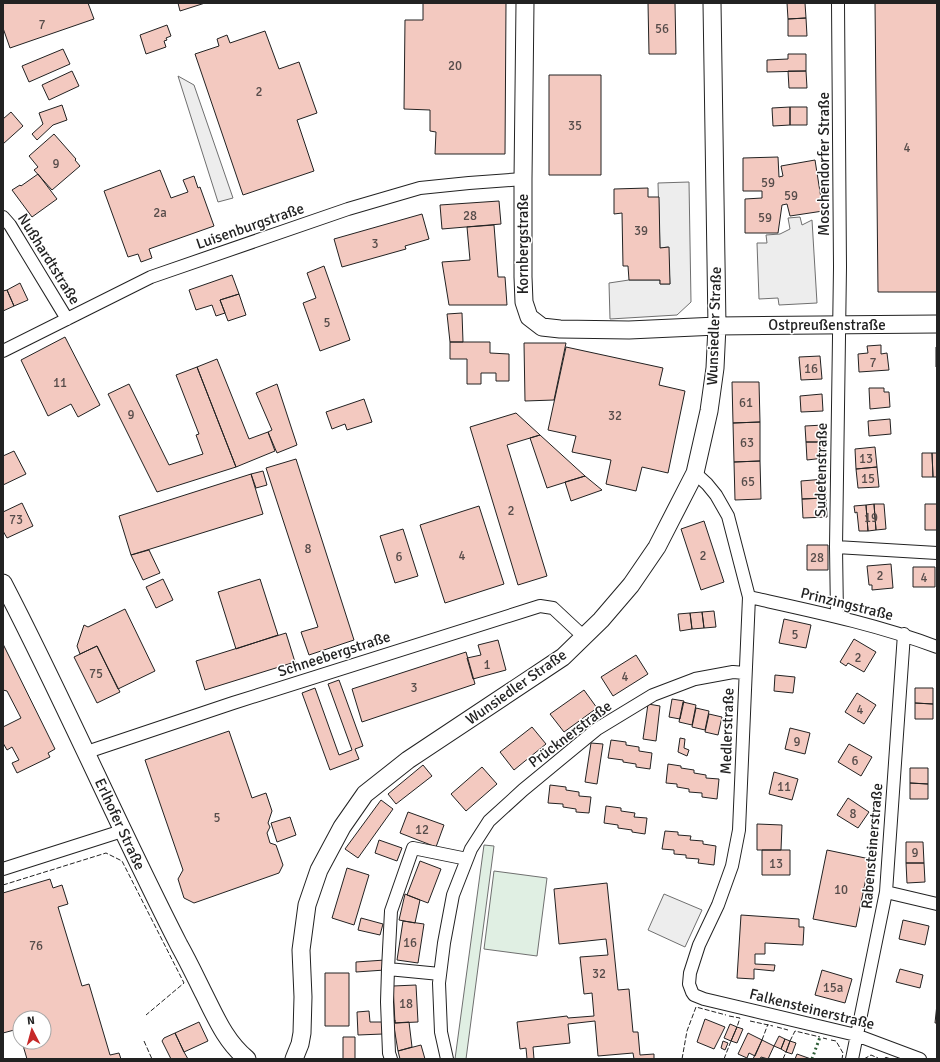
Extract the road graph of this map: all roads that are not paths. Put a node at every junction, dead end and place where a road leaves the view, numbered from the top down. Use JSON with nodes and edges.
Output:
{"nodes":[{"id":1,"x":525,"y":3,"type":"edge"},
{"id":2,"x":712,"y":3,"type":"edge"},
{"id":3,"x":838,"y":3,"type":"edge"},
{"id":4,"x":522,"y":179,"type":"junction"},
{"id":5,"x":3,"y":217,"type":"edge"},
{"id":6,"x":67,"y":319,"type":"junction"},
{"id":7,"x":839,"y":324,"type":"junction"},
{"id":8,"x":937,"y":324,"type":"edge"},
{"id":9,"x":717,"y":326,"type":"junction"},
{"id":10,"x":3,"y":351,"type":"edge"},
{"id":11,"x":695,"y":473,"type":"junction"},
{"id":12,"x":836,"y":547,"type":"junction"},
{"id":13,"x":937,"y":553,"type":"edge"},
{"id":14,"x":3,"y":582,"type":"edge"},
{"id":15,"x":748,"y":597,"type":"junction"},
{"id":16,"x":837,"y":616,"type":"junction"},
{"id":17,"x":904,"y":634,"type":"junction"},
{"id":18,"x":583,"y":636,"type":"junction"},
{"id":19,"x":937,"y":647,"type":"edge"},
{"id":20,"x":745,"y":673,"type":"junction"},
{"id":21,"x":87,"y":752,"type":"junction"},
{"id":22,"x":122,"y":831,"type":"junction"},
{"id":23,"x":467,"y":859,"type":"junction"},
{"id":24,"x":3,"y":869,"type":"edge"},
{"id":25,"x":886,"y":892,"type":"junction"},
{"id":26,"x":937,"y":904,"type":"edge"},
{"id":27,"x":388,"y":969,"type":"junction"},
{"id":28,"x":440,"y":974,"type":"junction"},
{"id":29,"x":694,"y":995,"type":"joint"},
{"id":30,"x":856,"y":1035,"type":"junction"},
{"id":31,"x":247,"y":1059,"type":"edge"},
{"id":32,"x":294,"y":1059,"type":"edge"},
{"id":33,"x":391,"y":1059,"type":"edge"},
{"id":34,"x":447,"y":1059,"type":"edge"},
{"id":35,"x":852,"y":1059,"type":"edge"},
{"id":36,"x":920,"y":1059,"type":"edge"}],
"edges":[{"from":1,"to":4,"type":"street","name":"Kornbergstraße"},
{"from":2,"to":9,"type":"street","name":"Wunsiedler Straße"},
{"from":3,"to":7,"type":"street","name":"Moschendorfer Straße"},
{"from":4,"to":6,"type":"street","name":"Luisenburgstraße"},
{"from":4,"to":9,"type":"street","name":"Kornbergstraße"},
{"from":5,"to":6,"type":"street","name":"Nußhardtstraße"},
{"from":6,"to":10,"type":"street","name":"Luisenburgstraße"},
{"from":7,"to":8,"type":"street","name":"Ostpreußenstraße"},
{"from":7,"to":9,"type":"street","name":"Ostpreußenstraße"},
{"from":7,"to":12,"type":"street","name":"Sudetenstraße"},
{"from":9,"to":11,"type":"street","name":"Wunsiedler Straße"},
{"from":11,"to":15,"type":"street","name":"Medlerstraße"},
{"from":11,"to":18,"type":"street","name":"Wunsiedler Straße"},
{"from":12,"to":13,"type":"street"},
{"from":12,"to":16,"type":"street","name":"Sudetenstraße"},
{"from":14,"to":21,"type":"street","name":"Erlhofer Straße"},
{"from":15,"to":16,"type":"street","name":"Prinzingstraße"},
{"from":15,"to":20,"type":"street","name":"Medlerstraße"},
{"from":16,"to":17,"type":"street","name":"Prinzingstraße"},
{"from":17,"to":19,"type":"street","name":"Prinzingstraße"},
{"from":17,"to":25,"type":"street","name":"Rabensteinerstraße"},
{"from":18,"to":21,"type":"street","name":"Schneebergstraße"},
{"from":18,"to":32,"type":"street","name":"Wunsiedler Straße"},
{"from":20,"to":23,"type":"street","name":"Prücknerstraße"},
{"from":20,"to":29,"type":"street","name":"Medlerstraße"},
{"from":21,"to":22,"type":"street","name":"Erlhofer Straße"},
{"from":22,"to":24,"type":"street"},
{"from":22,"to":31,"type":"street","name":"Erlhofer Straße"},
{"from":23,"to":27,"type":"street"},
{"from":23,"to":28,"type":"street","name":"Prücknerstraße"},
{"from":25,"to":26,"type":"street"},
{"from":25,"to":30,"type":"street","name":"Rabensteinerstraße"},
{"from":27,"to":28,"type":"street"},
{"from":27,"to":33,"type":"street"},
{"from":28,"to":34,"type":"street","name":"Prücknerstraße"},
{"from":29,"to":30,"type":"street","name":"Falkensteinerstraße"},
{"from":30,"to":35,"type":"street","name":"Rabensteinerstraße"},
{"from":30,"to":36,"type":"street","name":"Falkensteinerstraße"}]}
